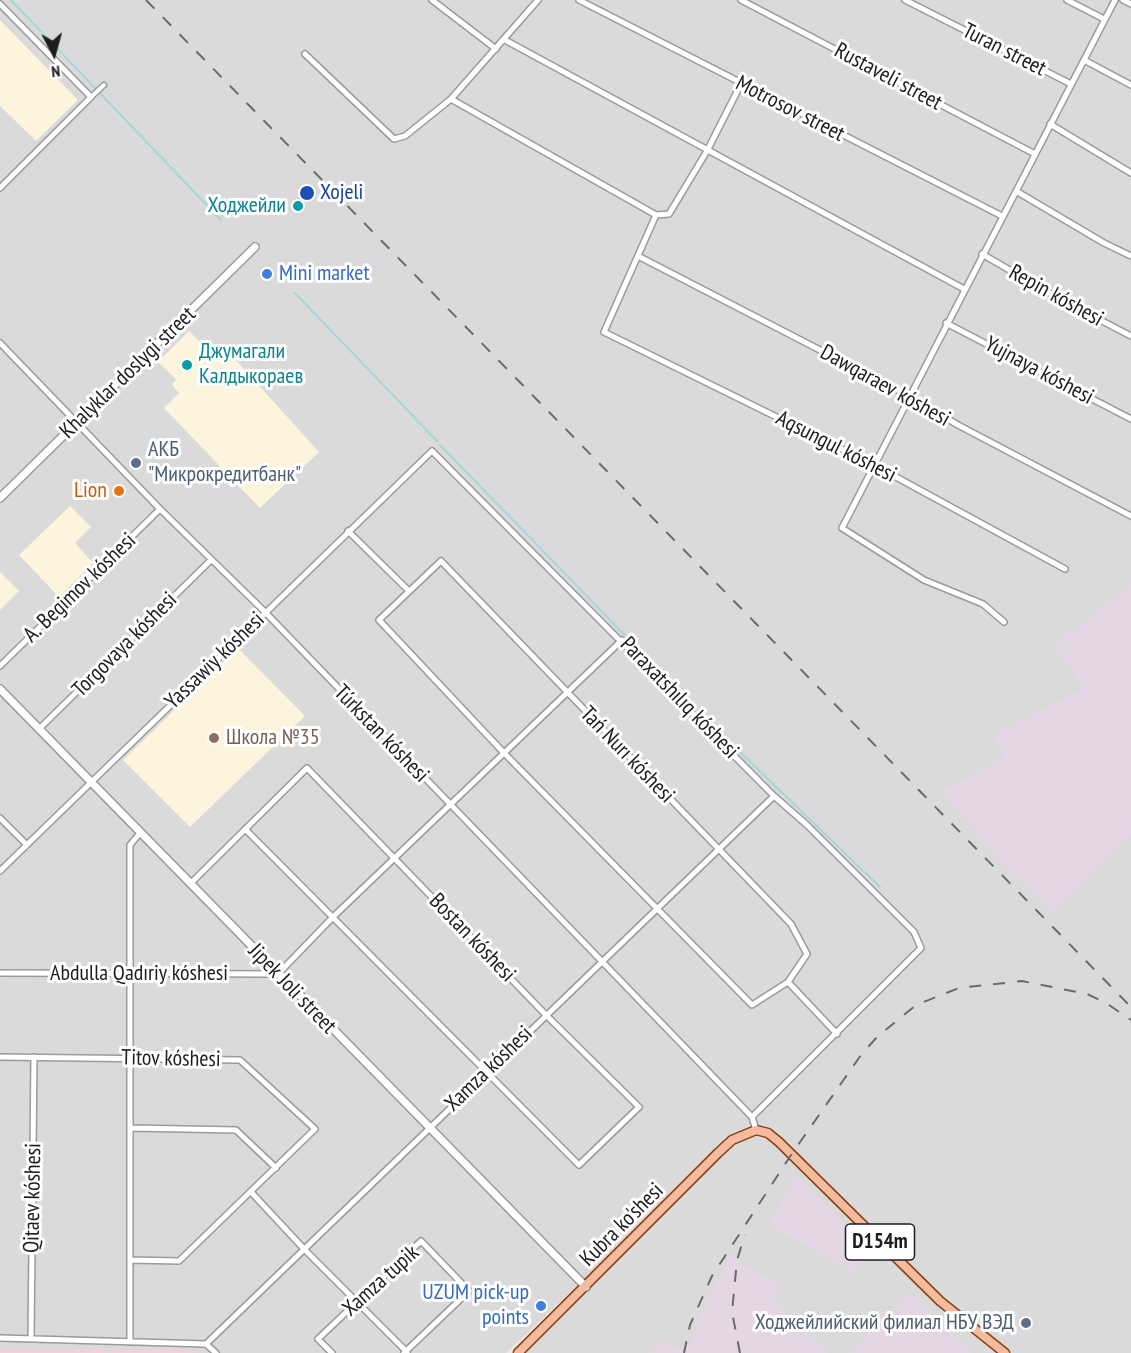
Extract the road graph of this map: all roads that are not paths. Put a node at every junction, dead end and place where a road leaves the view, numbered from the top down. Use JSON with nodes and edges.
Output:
{"nodes":[{"id":1,"x":432,"y":0,"type":"edge"},
{"id":2,"x":538,"y":0,"type":"edge"},
{"id":3,"x":579,"y":0,"type":"edge"},
{"id":4,"x":741,"y":0,"type":"edge"},
{"id":5,"x":905,"y":0,"type":"edge"},
{"id":6,"x":1066,"y":0,"type":"edge"},
{"id":7,"x":1115,"y":0,"type":"edge"},
{"id":8,"x":1123,"y":0,"type":"edge"},
{"id":9,"x":0,"y":4,"type":"edge"},
{"id":10,"x":1131,"y":4,"type":"edge"},
{"id":11,"x":1104,"y":19,"type":"junction"},
{"id":12,"x":505,"y":40,"type":"junction"},
{"id":13,"x":496,"y":49,"type":"junction"},
{"id":14,"x":305,"y":54,"type":"dead end"},
{"id":15,"x":1084,"y":60,"type":"junction"},
{"id":16,"x":104,"y":84,"type":"dead end"},
{"id":17,"x":741,"y":84,"type":"junction"},
{"id":18,"x":1071,"y":84,"type":"junction"},
{"id":19,"x":1131,"y":85,"type":"edge"},
{"id":20,"x":91,"y":97,"type":"junction"},
{"id":21,"x":451,"y":99,"type":"junction"},
{"id":22,"x":1050,"y":124,"type":"junction"},
{"id":23,"x":707,"y":151,"type":"junction"},
{"id":24,"x":1035,"y":153,"type":"junction"},
{"id":25,"x":1131,"y":173,"type":"edge"},
{"id":26,"x":0,"y":189,"type":"edge"},
{"id":27,"x":1016,"y":191,"type":"junction"},
{"id":28,"x":656,"y":215,"type":"junction"},
{"id":29,"x":1002,"y":216,"type":"junction"},
{"id":30,"x":255,"y":248,"type":"dead end"},
{"id":31,"x":982,"y":254,"type":"junction"},
{"id":32,"x":638,"y":256,"type":"junction"},
{"id":33,"x":1131,"y":256,"type":"edge"},
{"id":34,"x":964,"y":289,"type":"junction"},
{"id":35,"x":946,"y":323,"type":"junction"},
{"id":36,"x":1131,"y":336,"type":"edge"},
{"id":37,"x":0,"y":343,"type":"edge"},
{"id":38,"x":909,"y":396,"type":"junction"},
{"id":39,"x":1131,"y":419,"type":"edge"},
{"id":40,"x":78,"y":422,"type":"junction"},
{"id":41,"x":432,"y":451,"type":"joint"},
{"id":42,"x":874,"y":465,"type":"junction"},
{"id":43,"x":0,"y":498,"type":"edge"},
{"id":44,"x":160,"y":509,"type":"junction"},
{"id":45,"x":1131,"y":516,"type":"edge"},
{"id":46,"x":348,"y":531,"type":"junction"},
{"id":47,"x":211,"y":560,"type":"junction"},
{"id":48,"x":1065,"y":569,"type":"dead end"},
{"id":49,"x":409,"y":591,"type":"junction"},
{"id":50,"x":265,"y":612,"type":"junction"},
{"id":51,"x":1004,"y":622,"type":"dead end"},
{"id":52,"x":622,"y":640,"type":"junction"},
{"id":53,"x":0,"y":666,"type":"edge"},
{"id":54,"x":0,"y":689,"type":"edge"},
{"id":55,"x":566,"y":693,"type":"junction"},
{"id":56,"x":39,"y":729,"type":"junction"},
{"id":57,"x":504,"y":753,"type":"junction"},
{"id":58,"x":91,"y":783,"type":"junction"},
{"id":59,"x":774,"y":796,"type":"junction"},
{"id":60,"x":449,"y":806,"type":"junction"},
{"id":61,"x":0,"y":818,"type":"edge"},
{"id":62,"x":245,"y":829,"type":"junction"},
{"id":63,"x":140,"y":833,"type":"junction"},
{"id":64,"x":27,"y":845,"type":"junction"},
{"id":65,"x":718,"y":850,"type":"junction"},
{"id":66,"x":395,"y":858,"type":"junction"},
{"id":67,"x":0,"y":871,"type":"edge"},
{"id":68,"x":190,"y":884,"type":"junction"},
{"id":69,"x":656,"y":909,"type":"junction"},
{"id":70,"x":333,"y":917,"type":"junction"},
{"id":71,"x":600,"y":961,"type":"junction"},
{"id":72,"x":0,"y":973,"type":"edge"},
{"id":73,"x":132,"y":974,"type":"junction"},
{"id":74,"x":278,"y":974,"type":"junction"},
{"id":75,"x":788,"y":982,"type":"junction"},
{"id":76,"x":545,"y":1014,"type":"junction"},
{"id":77,"x":837,"y":1034,"type":"junction"},
{"id":78,"x":0,"y":1057,"type":"edge"},
{"id":79,"x":34,"y":1057,"type":"junction"},
{"id":80,"x":132,"y":1057,"type":"junction"},
{"id":81,"x":486,"y":1071,"type":"junction"},
{"id":82,"x":752,"y":1117,"type":"junction"},
{"id":83,"x":132,"y":1128,"type":"junction"},
{"id":84,"x":428,"y":1128,"type":"junction"},
{"id":85,"x":756,"y":1130,"type":"junction"},
{"id":86,"x":276,"y":1168,"type":"junction"},
{"id":87,"x":251,"y":1192,"type":"junction"},
{"id":88,"x":304,"y":1249,"type":"junction"},
{"id":89,"x":130,"y":1260,"type":"junction"},
{"id":90,"x":586,"y":1287,"type":"junction"},
{"id":91,"x":357,"y":1302,"type":"junction"},
{"id":92,"x":0,"y":1338,"type":"edge"},
{"id":93,"x":31,"y":1339,"type":"junction"},
{"id":94,"x":130,"y":1342,"type":"junction"},
{"id":95,"x":206,"y":1344,"type":"junction"},
{"id":96,"x":406,"y":1352,"type":"edge"},
{"id":97,"x":216,"y":1353,"type":"edge"},
{"id":98,"x":332,"y":1353,"type":"edge"},
{"id":99,"x":518,"y":1353,"type":"edge"},
{"id":100,"x":1005,"y":1353,"type":"edge"}],
"edges":[{"from":1,"to":13,"type":"street"},
{"from":2,"to":12,"type":"street"},
{"from":3,"to":17,"type":"street","name":"Motrosov street"},
{"from":4,"to":24,"type":"street","name":"Rustaveli street"},
{"from":5,"to":18,"type":"street","name":"Turan street"},
{"from":6,"to":11,"type":"street"},
{"from":7,"to":11,"type":"street"},
{"from":8,"to":10,"type":"street"},
{"from":9,"to":20,"type":"street"},
{"from":11,"to":15,"type":"street"},
{"from":12,"to":13,"type":"street"},
{"from":12,"to":23,"type":"street"},
{"from":13,"to":21,"type":"street"},
{"from":14,"to":21,"type":"street"},
{"from":15,"to":18,"type":"street"},
{"from":15,"to":19,"type":"street"},
{"from":16,"to":20,"type":"street"},
{"from":17,"to":23,"type":"street"},
{"from":17,"to":29,"type":"street","name":"Motrosov street"},
{"from":18,"to":22,"type":"street"},
{"from":20,"to":26,"type":"street"},
{"from":21,"to":28,"type":"street"},
{"from":22,"to":24,"type":"street"},
{"from":22,"to":25,"type":"street"},
{"from":23,"to":28,"type":"street"},
{"from":23,"to":34,"type":"street"},
{"from":24,"to":27,"type":"street"},
{"from":27,"to":29,"type":"street"},
{"from":27,"to":33,"type":"street"},
{"from":28,"to":32,"type":"street"},
{"from":29,"to":31,"type":"street"},
{"from":30,"to":40,"type":"street","name":"Khalyklar doslygi street"},
{"from":31,"to":34,"type":"street"},
{"from":31,"to":36,"type":"street","name":"Repin kóshesi"},
{"from":32,"to":38,"type":"street","name":"Dawqaraev kóshesi"},
{"from":32,"to":42,"type":"street","name":"Aqsungul kóshesi"},
{"from":34,"to":35,"type":"street"},
{"from":35,"to":38,"type":"street"},
{"from":35,"to":39,"type":"street","name":"Yujnaya kóshesi"},
{"from":37,"to":40,"type":"street","name":"Túrkstan kóshesi"},
{"from":38,"to":42,"type":"street"},
{"from":38,"to":45,"type":"street","name":"Dawqaraev kóshesi"},
{"from":40,"to":43,"type":"street","name":"Khalyklar doslygi street"},
{"from":40,"to":44,"type":"street","name":"Túrkstan kóshesi"},
{"from":41,"to":46,"type":"street","name":"Yassawiy kóshesi"},
{"from":41,"to":52,"type":"street","name":"Paraxatshılıq kóshesi"},
{"from":42,"to":48,"type":"street","name":"Aqsungul kóshesi"},
{"from":42,"to":51,"type":"street"},
{"from":44,"to":47,"type":"street","name":"Túrkstan kóshesi"},
{"from":44,"to":53,"type":"street","name":"A. Begimov kóshesi"},
{"from":46,"to":49,"type":"street"},
{"from":46,"to":50,"type":"street","name":"Yassawiy kóshesi"},
{"from":47,"to":50,"type":"street","name":"Túrkstan kóshesi"},
{"from":47,"to":56,"type":"street","name":"Torgovaya kóshesi"},
{"from":49,"to":55,"type":"street","name":"Tań Nurı kóshesi"},
{"from":49,"to":57,"type":"street"},
{"from":50,"to":58,"type":"street","name":"Yassawiy kóshesi"},
{"from":50,"to":60,"type":"street","name":"Túrkstan kóshesi"},
{"from":52,"to":55,"type":"street"},
{"from":52,"to":59,"type":"street","name":"Paraxatshılıq kóshesi"},
{"from":54,"to":56,"type":"street","name":"Jipek Joli street"},
{"from":55,"to":57,"type":"street"},
{"from":55,"to":65,"type":"street","name":"Tań Nurı kóshesi"},
{"from":56,"to":58,"type":"street","name":"Jipek Joli street"},
{"from":57,"to":60,"type":"street"},
{"from":57,"to":69,"type":"street"},
{"from":58,"to":63,"type":"street","name":"Jipek Joli street"},
{"from":58,"to":64,"type":"street","name":"Yassawiy kóshesi"},
{"from":59,"to":65,"type":"street","name":"Xamza kóshesi"},
{"from":59,"to":77,"type":"street","name":"Paraxatshılıq kóshesi"},
{"from":60,"to":66,"type":"street"},
{"from":60,"to":71,"type":"street","name":"Túrkstan kóshesi"},
{"from":61,"to":64,"type":"street"},
{"from":62,"to":66,"type":"street","name":"Bostan kóshesi"},
{"from":62,"to":68,"type":"street"},
{"from":62,"to":70,"type":"street"},
{"from":63,"to":68,"type":"street","name":"Jipek Joli street"},
{"from":63,"to":73,"type":"street"},
{"from":64,"to":67,"type":"street","name":"Yassawiy kóshesi"},
{"from":65,"to":69,"type":"street","name":"Xamza kóshesi"},
{"from":65,"to":75,"type":"street","name":"Tań Nurı kóshesi"},
{"from":66,"to":70,"type":"street"},
{"from":66,"to":76,"type":"street","name":"Bostan kóshesi"},
{"from":68,"to":74,"type":"street","name":"Jipek Joli street"},
{"from":69,"to":71,"type":"street","name":"Xamza kóshesi"},
{"from":69,"to":75,"type":"street"},
{"from":70,"to":74,"type":"street"},
{"from":70,"to":81,"type":"street"},
{"from":71,"to":76,"type":"street","name":"Xamza kóshesi"},
{"from":71,"to":82,"type":"street","name":"Túrkstan kóshesi"},
{"from":72,"to":73,"type":"street","name":"Abdulla Qadıriy kóshesi"},
{"from":73,"to":74,"type":"street","name":"Abdulla Qadıriy kóshesi"},
{"from":73,"to":80,"type":"street"},
{"from":74,"to":84,"type":"street","name":"Jipek Joli street"},
{"from":75,"to":77,"type":"street"},
{"from":76,"to":81,"type":"street","name":"Xamza kóshesi"},
{"from":76,"to":81,"type":"street","name":"Bostan kóshesi"},
{"from":77,"to":82,"type":"street"},
{"from":78,"to":79,"type":"street","name":"Titov kóshesi"},
{"from":79,"to":80,"type":"street","name":"Titov kóshesi"},
{"from":79,"to":93,"type":"street","name":"Qitaev kóshesi"},
{"from":80,"to":83,"type":"street"},
{"from":80,"to":86,"type":"street","name":"Titov kóshesi"},
{"from":81,"to":84,"type":"street","name":"Xamza kóshesi"},
{"from":82,"to":85,"type":"street","name":"Túrkstan kóshesi"},
{"from":83,"to":86,"type":"street"},
{"from":83,"to":89,"type":"street"},
{"from":84,"to":88,"type":"street","name":"Xamza kóshesi"},
{"from":84,"to":90,"type":"street","name":"Jipek Joli street"},
{"from":85,"to":90,"type":"main road","name":"Kubra ko'shesi"},
{"from":85,"to":100,"type":"main road","number":"D154m"},
{"from":86,"to":87,"type":"street"},
{"from":87,"to":88,"type":"street"},
{"from":87,"to":89,"type":"street"},
{"from":88,"to":91,"type":"street"},
{"from":88,"to":95,"type":"street","name":"Xamza kóshesi"},
{"from":89,"to":94,"type":"street"},
{"from":90,"to":99,"type":"main road","name":"Kubra ko'shesi"},
{"from":91,"to":96,"type":"street"},
{"from":91,"to":96,"type":"street","name":"Xamza tupik"},
{"from":91,"to":98,"type":"street","name":"Xamza tupik"},
{"from":92,"to":93,"type":"street"},
{"from":93,"to":94,"type":"street"},
{"from":94,"to":95,"type":"street"},
{"from":95,"to":97,"type":"street"}]}
